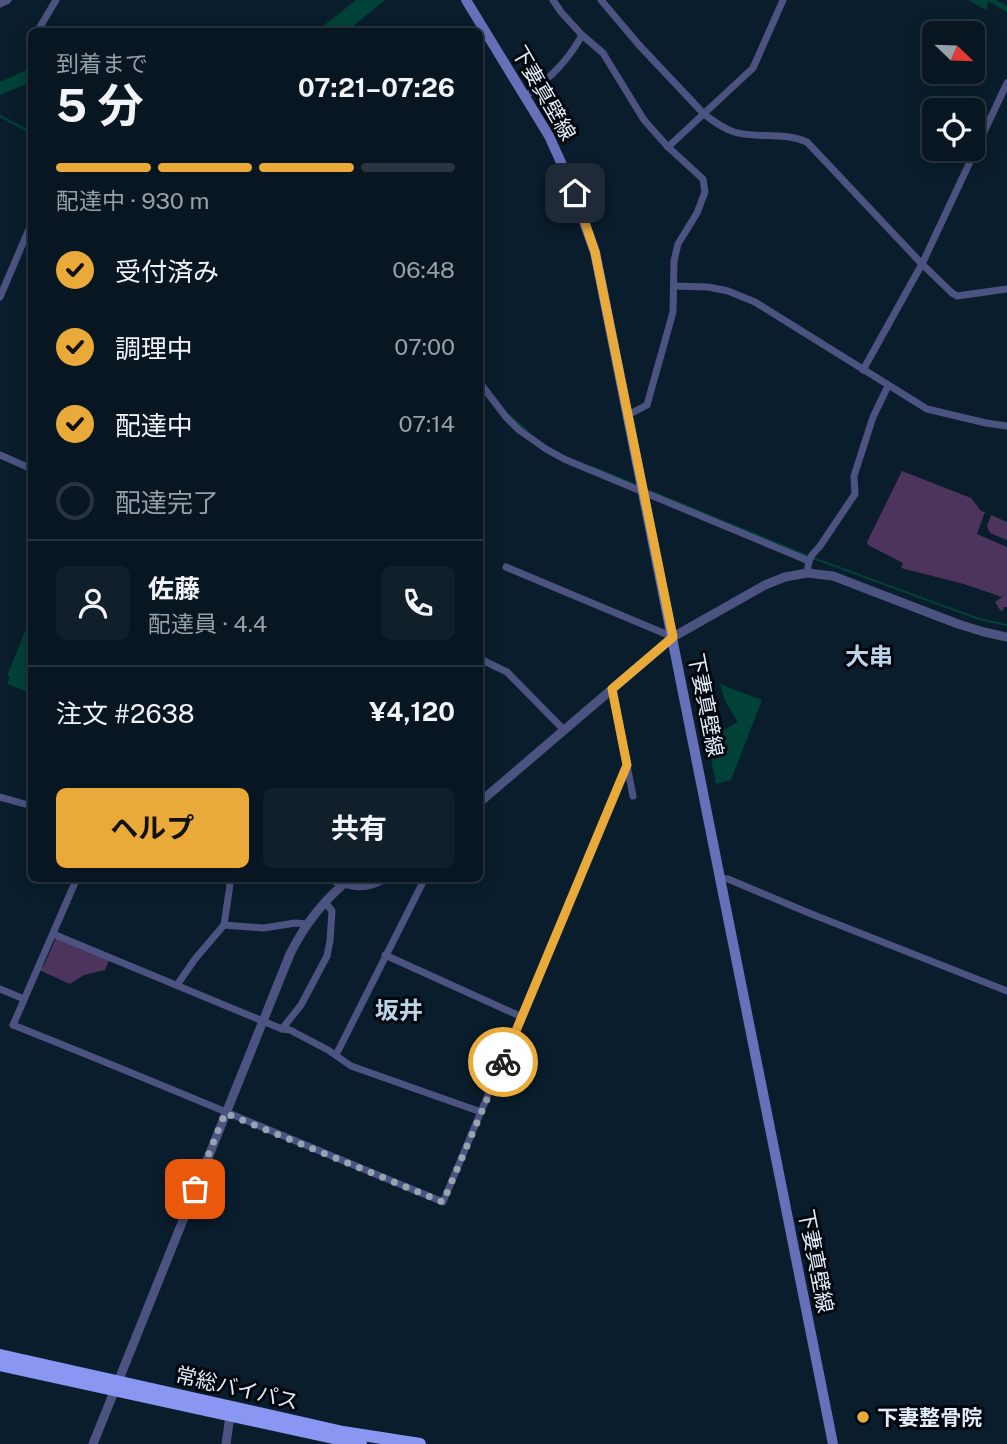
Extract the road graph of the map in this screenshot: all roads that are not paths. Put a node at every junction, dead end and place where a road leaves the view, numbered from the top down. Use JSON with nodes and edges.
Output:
{"nodes":[{"id":1,"x":8,"y":0,"type":"edge"},
{"id":2,"x":56,"y":0,"type":"edge"},
{"id":3,"x":466,"y":0,"type":"edge"},
{"id":4,"x":553,"y":0,"type":"edge"},
{"id":5,"x":601,"y":0,"type":"edge"},
{"id":6,"x":783,"y":0,"type":"edge"},
{"id":7,"x":0,"y":4,"type":"edge"},
{"id":8,"x":39,"y":28,"type":"edge"},
{"id":9,"x":582,"y":35,"type":"junction"},
{"id":10,"x":1007,"y":83,"type":"edge"},
{"id":11,"x":526,"y":96,"type":"junction"},
{"id":12,"x":704,"y":114,"type":"junction"},
{"id":13,"x":668,"y":147,"type":"junction"},
{"id":14,"x":28,"y":231,"type":"edge"},
{"id":15,"x":922,"y":264,"type":"junction"},
{"id":16,"x":674,"y":286,"type":"junction"},
{"id":17,"x":1007,"y":289,"type":"edge"},
{"id":18,"x":0,"y":297,"type":"edge"},
{"id":19,"x":863,"y":370,"type":"junction"},
{"id":20,"x":888,"y":386,"type":"junction"},
{"id":21,"x":483,"y":387,"type":"edge"},
{"id":22,"x":628,"y":415,"type":"junction"},
{"id":23,"x":1007,"y":426,"type":"edge"},
{"id":24,"x":0,"y":455,"type":"edge"},
{"id":25,"x":28,"y":466,"type":"edge"},
{"id":26,"x":644,"y":494,"type":"junction"},
{"id":27,"x":810,"y":558,"type":"junction"},
{"id":28,"x":506,"y":567,"type":"dead end"},
{"id":29,"x":807,"y":573,"type":"junction"},
{"id":30,"x":673,"y":637,"type":"junction"},
{"id":31,"x":1007,"y":637,"type":"edge"},
{"id":32,"x":483,"y":660,"type":"edge"},
{"id":33,"x":612,"y":689,"type":"junction"},
{"id":34,"x":564,"y":730,"type":"junction"},
{"id":35,"x":627,"y":765,"type":"junction"},
{"id":36,"x":634,"y":796,"type":"dead end"},
{"id":37,"x":0,"y":797,"type":"edge"},
{"id":38,"x":483,"y":799,"type":"edge"},
{"id":39,"x":28,"y":805,"type":"edge"},
{"id":40,"x":720,"y":878,"type":"junction"},
{"id":41,"x":75,"y":882,"type":"edge"},
{"id":42,"x":230,"y":882,"type":"edge"},
{"id":43,"x":346,"y":882,"type":"edge"},
{"id":44,"x":348,"y":882,"type":"edge"},
{"id":45,"x":380,"y":882,"type":"edge"},
{"id":46,"x":423,"y":882,"type":"edge"},
{"id":47,"x":325,"y":902,"type":"junction"},
{"id":48,"x":307,"y":924,"type":"junction"},
{"id":49,"x":223,"y":925,"type":"junction"},
{"id":50,"x":53,"y":934,"type":"junction"},
{"id":51,"x":386,"y":955,"type":"junction"},
{"id":52,"x":177,"y":985,"type":"junction"},
{"id":53,"x":0,"y":989,"type":"edge"},
{"id":54,"x":1007,"y":991,"type":"edge"},
{"id":55,"x":24,"y":999,"type":"junction"},
{"id":56,"x":522,"y":1017,"type":"junction"},
{"id":57,"x":262,"y":1023,"type":"junction"},
{"id":58,"x":282,"y":1029,"type":"junction"},
{"id":59,"x":336,"y":1055,"type":"junction"},
{"id":60,"x":481,"y":1112,"type":"junction"},
{"id":61,"x":225,"y":1113,"type":"junction"},
{"id":62,"x":0,"y":1355,"type":"edge"},
{"id":63,"x":0,"y":1365,"type":"edge"},
{"id":64,"x":117,"y":1386,"type":"junction"},
{"id":65,"x":230,"y":1416,"type":"junction"},
{"id":66,"x":93,"y":1444,"type":"edge"},
{"id":67,"x":226,"y":1444,"type":"edge"},
{"id":68,"x":361,"y":1444,"type":"edge"},
{"id":69,"x":420,"y":1444,"type":"edge"},
{"id":70,"x":833,"y":1444,"type":"edge"}],
"edges":[{"from":1,"to":7,"type":"street"},
{"from":2,"to":8,"type":"street"},
{"from":3,"to":11,"type":"main road","name":"下妻真壁線"},
{"from":4,"to":9,"type":"street"},
{"from":5,"to":12,"type":"street"},
{"from":6,"to":12,"type":"street"},
{"from":9,"to":11,"type":"street"},
{"from":9,"to":13,"type":"street"},
{"from":10,"to":15,"type":"street"},
{"from":11,"to":22,"type":"main road","name":"下妻真壁線"},
{"from":12,"to":13,"type":"street"},
{"from":12,"to":15,"type":"street"},
{"from":13,"to":16,"type":"street"},
{"from":14,"to":18,"type":"street"},
{"from":15,"to":17,"type":"street"},
{"from":15,"to":19,"type":"street"},
{"from":16,"to":19,"type":"street"},
{"from":16,"to":22,"type":"street"},
{"from":19,"to":20,"type":"street"},
{"from":20,"to":23,"type":"street"},
{"from":20,"to":27,"type":"street"},
{"from":21,"to":26,"type":"street"},
{"from":22,"to":26,"type":"main road","name":"下妻真壁線"},
{"from":24,"to":25,"type":"street"},
{"from":26,"to":27,"type":"street"},
{"from":26,"to":30,"type":"main road","name":"下妻真壁線"},
{"from":27,"to":29,"type":"street"},
{"from":28,"to":30,"type":"street"},
{"from":29,"to":30,"type":"street"},
{"from":29,"to":31,"type":"street"},
{"from":30,"to":33,"type":"street"},
{"from":30,"to":40,"type":"main road","name":"下妻真壁線"},
{"from":32,"to":34,"type":"street"},
{"from":33,"to":34,"type":"street"},
{"from":33,"to":35,"type":"street"},
{"from":34,"to":38,"type":"street"},
{"from":35,"to":36,"type":"street"},
{"from":35,"to":56,"type":"street"},
{"from":37,"to":39,"type":"street"},
{"from":40,"to":54,"type":"street"},
{"from":40,"to":70,"type":"main road","name":"下妻真壁線"},
{"from":41,"to":50,"type":"street"},
{"from":42,"to":49,"type":"street"},
{"from":43,"to":47,"type":"street"},
{"from":44,"to":45,"type":"street"},
{"from":46,"to":51,"type":"street"},
{"from":47,"to":48,"type":"street"},
{"from":47,"to":58,"type":"street"},
{"from":48,"to":49,"type":"street"},
{"from":48,"to":57,"type":"street"},
{"from":49,"to":52,"type":"street"},
{"from":50,"to":52,"type":"street"},
{"from":50,"to":55,"type":"street"},
{"from":51,"to":56,"type":"street"},
{"from":51,"to":59,"type":"street"},
{"from":52,"to":57,"type":"street"},
{"from":53,"to":55,"type":"street"},
{"from":55,"to":61,"type":"street"},
{"from":56,"to":60,"type":"street"},
{"from":57,"to":58,"type":"street"},
{"from":57,"to":61,"type":"street"},
{"from":58,"to":59,"type":"street"},
{"from":59,"to":60,"type":"street"},
{"from":60,"to":61,"type":"street"},
{"from":61,"to":64,"type":"street"},
{"from":62,"to":64,"type":"highway","name":"常総バイパス"},
{"from":63,"to":64,"type":"highway","name":"常総バイパス"},
{"from":64,"to":65,"type":"highway","name":"常総バイパス"},
{"from":64,"to":66,"type":"street"},
{"from":64,"to":69,"type":"highway","name":"常総バイパス"},
{"from":65,"to":67,"type":"street"},
{"from":65,"to":68,"type":"highway","name":"常総バイパス"}]}
